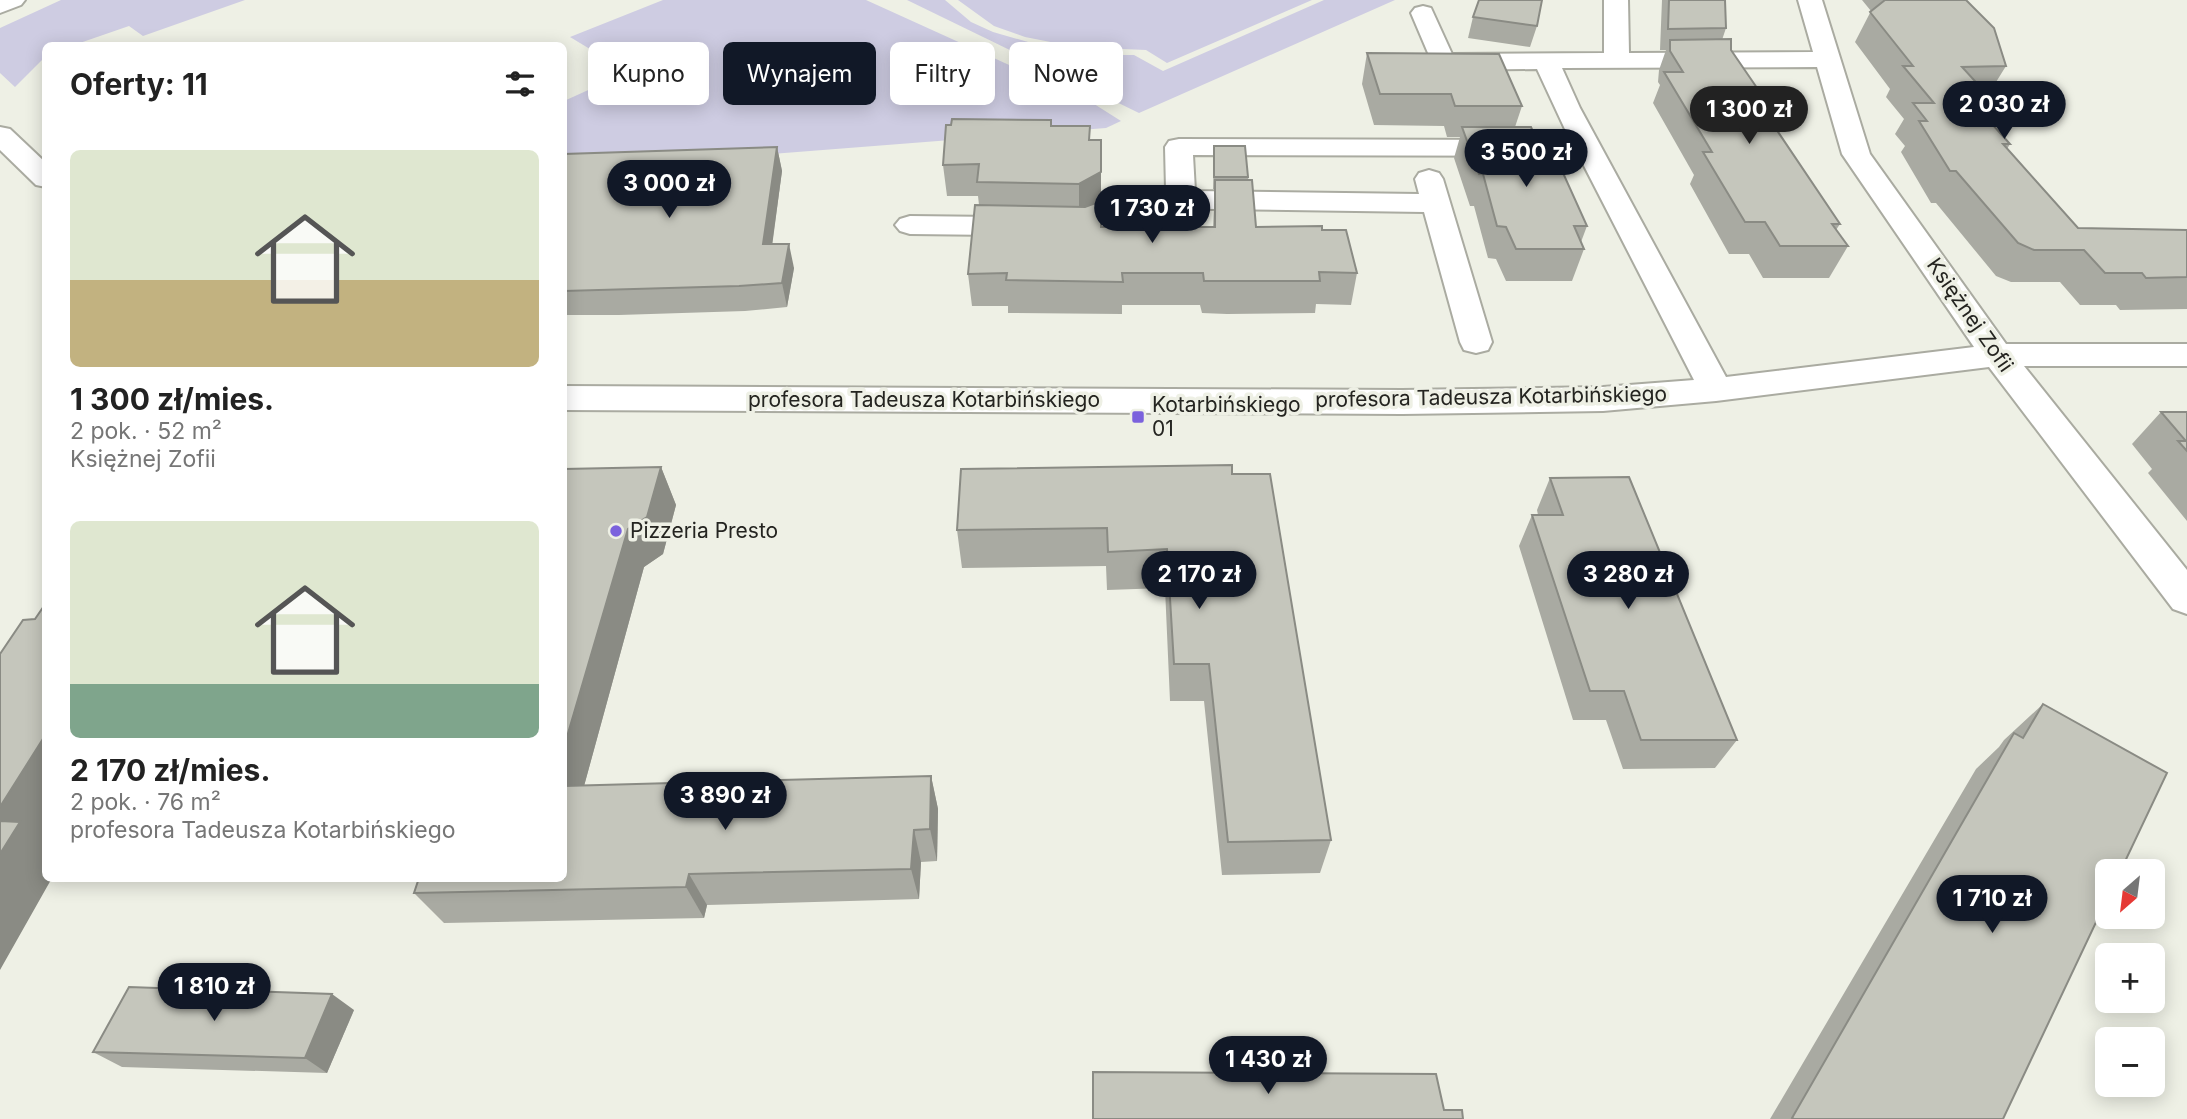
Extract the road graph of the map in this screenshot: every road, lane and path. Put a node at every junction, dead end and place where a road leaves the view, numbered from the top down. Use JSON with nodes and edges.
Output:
{"nodes":[{"id":1,"x":13,"y":0,"type":"edge"},
{"id":2,"x":1616,"y":0,"type":"edge"},
{"id":3,"x":1810,"y":0,"type":"edge"},
{"id":4,"x":0,"y":6,"type":"edge"},
{"id":5,"x":1423,"y":13,"type":"dead end"},
{"id":6,"x":1826,"y":59,"type":"junction"},
{"id":7,"x":1617,"y":60,"type":"junction"},
{"id":8,"x":1546,"y":61,"type":"junction"},
{"id":9,"x":0,"y":135,"type":"edge"},
{"id":10,"x":1420,"y":148,"type":"junction"},
{"id":11,"x":1588,"y":148,"type":"junction"},
{"id":12,"x":42,"y":175,"type":"edge"},
{"id":13,"x":1181,"y":199,"type":"junction"},
{"id":14,"x":1435,"y":203,"type":"junction"},
{"id":15,"x":910,"y":225,"type":"dead end"},
{"id":16,"x":1476,"y":342,"type":"dead end"},
{"id":17,"x":1997,"y":355,"type":"junction"},
{"id":18,"x":2187,"y":355,"type":"edge"},
{"id":19,"x":1716,"y":390,"type":"junction"},
{"id":20,"x":567,"y":398,"type":"edge"},
{"id":21,"x":2187,"y":598,"type":"edge"}],
"edges":[{"from":1,"to":4,"type":"street"},
{"from":2,"to":7,"type":"street"},
{"from":3,"to":6,"type":"street","name":"Księżnej Zofii"},
{"from":5,"to":8,"type":"street"},
{"from":6,"to":7,"type":"street"},
{"from":6,"to":17,"type":"street","name":"Księżnej Zofii"},
{"from":7,"to":8,"type":"street"},
{"from":8,"to":11,"type":"street"},
{"from":9,"to":12,"type":"street"},
{"from":10,"to":11,"type":"street"},
{"from":10,"to":13,"type":"street"},
{"from":10,"to":14,"type":"street"},
{"from":11,"to":19,"type":"street"},
{"from":13,"to":14,"type":"street"},
{"from":13,"to":15,"type":"street"},
{"from":14,"to":16,"type":"street"},
{"from":17,"to":18,"type":"street","name":"profesora Tadeusza Kotarbińskiego"},
{"from":17,"to":19,"type":"street","name":"profesora Tadeusza Kotarbińskiego"},
{"from":17,"to":21,"type":"street","name":"Księżnej Zofii"},
{"from":19,"to":20,"type":"street","name":"profesora Tadeusza Kotarbińskiego"}]}
